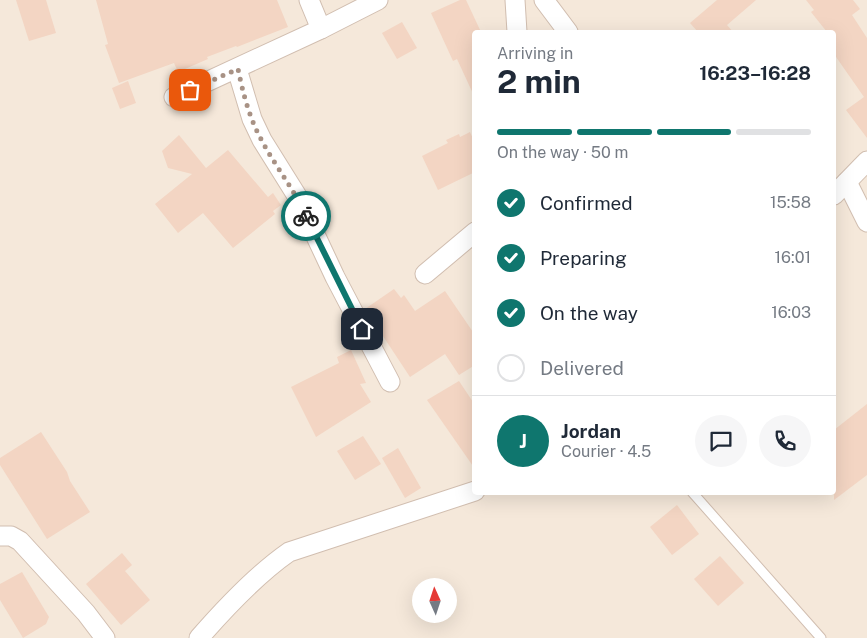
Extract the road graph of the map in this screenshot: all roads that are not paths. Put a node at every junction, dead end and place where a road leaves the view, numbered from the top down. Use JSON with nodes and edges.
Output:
{"nodes":[{"id":1,"x":309,"y":0,"type":"edge"},
{"id":2,"x":378,"y":0,"type":"edge"},
{"id":3,"x":515,"y":0,"type":"edge"},
{"id":4,"x":544,"y":0,"type":"edge"},
{"id":5,"x":321,"y":29,"type":"junction"},
{"id":6,"x":517,"y":30,"type":"edge"},
{"id":7,"x":566,"y":30,"type":"edge"},
{"id":8,"x":238,"y":69,"type":"junction"},
{"id":9,"x":174,"y":97,"type":"dead end"},
{"id":10,"x":867,"y":161,"type":"edge"},
{"id":11,"x":840,"y":189,"type":"edge"},
{"id":12,"x":867,"y":222,"type":"edge"},
{"id":13,"x":472,"y":235,"type":"edge"},
{"id":14,"x":425,"y":274,"type":"dead end"},
{"id":15,"x":390,"y":382,"type":"dead end"},
{"id":16,"x":472,"y":491,"type":"edge"},
{"id":17,"x":695,"y":495,"type":"edge"},
{"id":18,"x":0,"y":536,"type":"edge"},
{"id":19,"x":105,"y":638,"type":"edge"},
{"id":20,"x":199,"y":638,"type":"edge"},
{"id":21,"x":821,"y":638,"type":"edge"}],
"edges":[{"from":1,"to":5,"type":"street"},
{"from":2,"to":5,"type":"street"},
{"from":3,"to":6,"type":"street"},
{"from":4,"to":7,"type":"street"},
{"from":5,"to":8,"type":"street"},
{"from":8,"to":9,"type":"street"},
{"from":8,"to":15,"type":"street"},
{"from":10,"to":11,"type":"street"},
{"from":11,"to":12,"type":"street"},
{"from":13,"to":14,"type":"street"},
{"from":16,"to":20,"type":"street"},
{"from":17,"to":21,"type":"lane"},
{"from":18,"to":19,"type":"street"}]}
